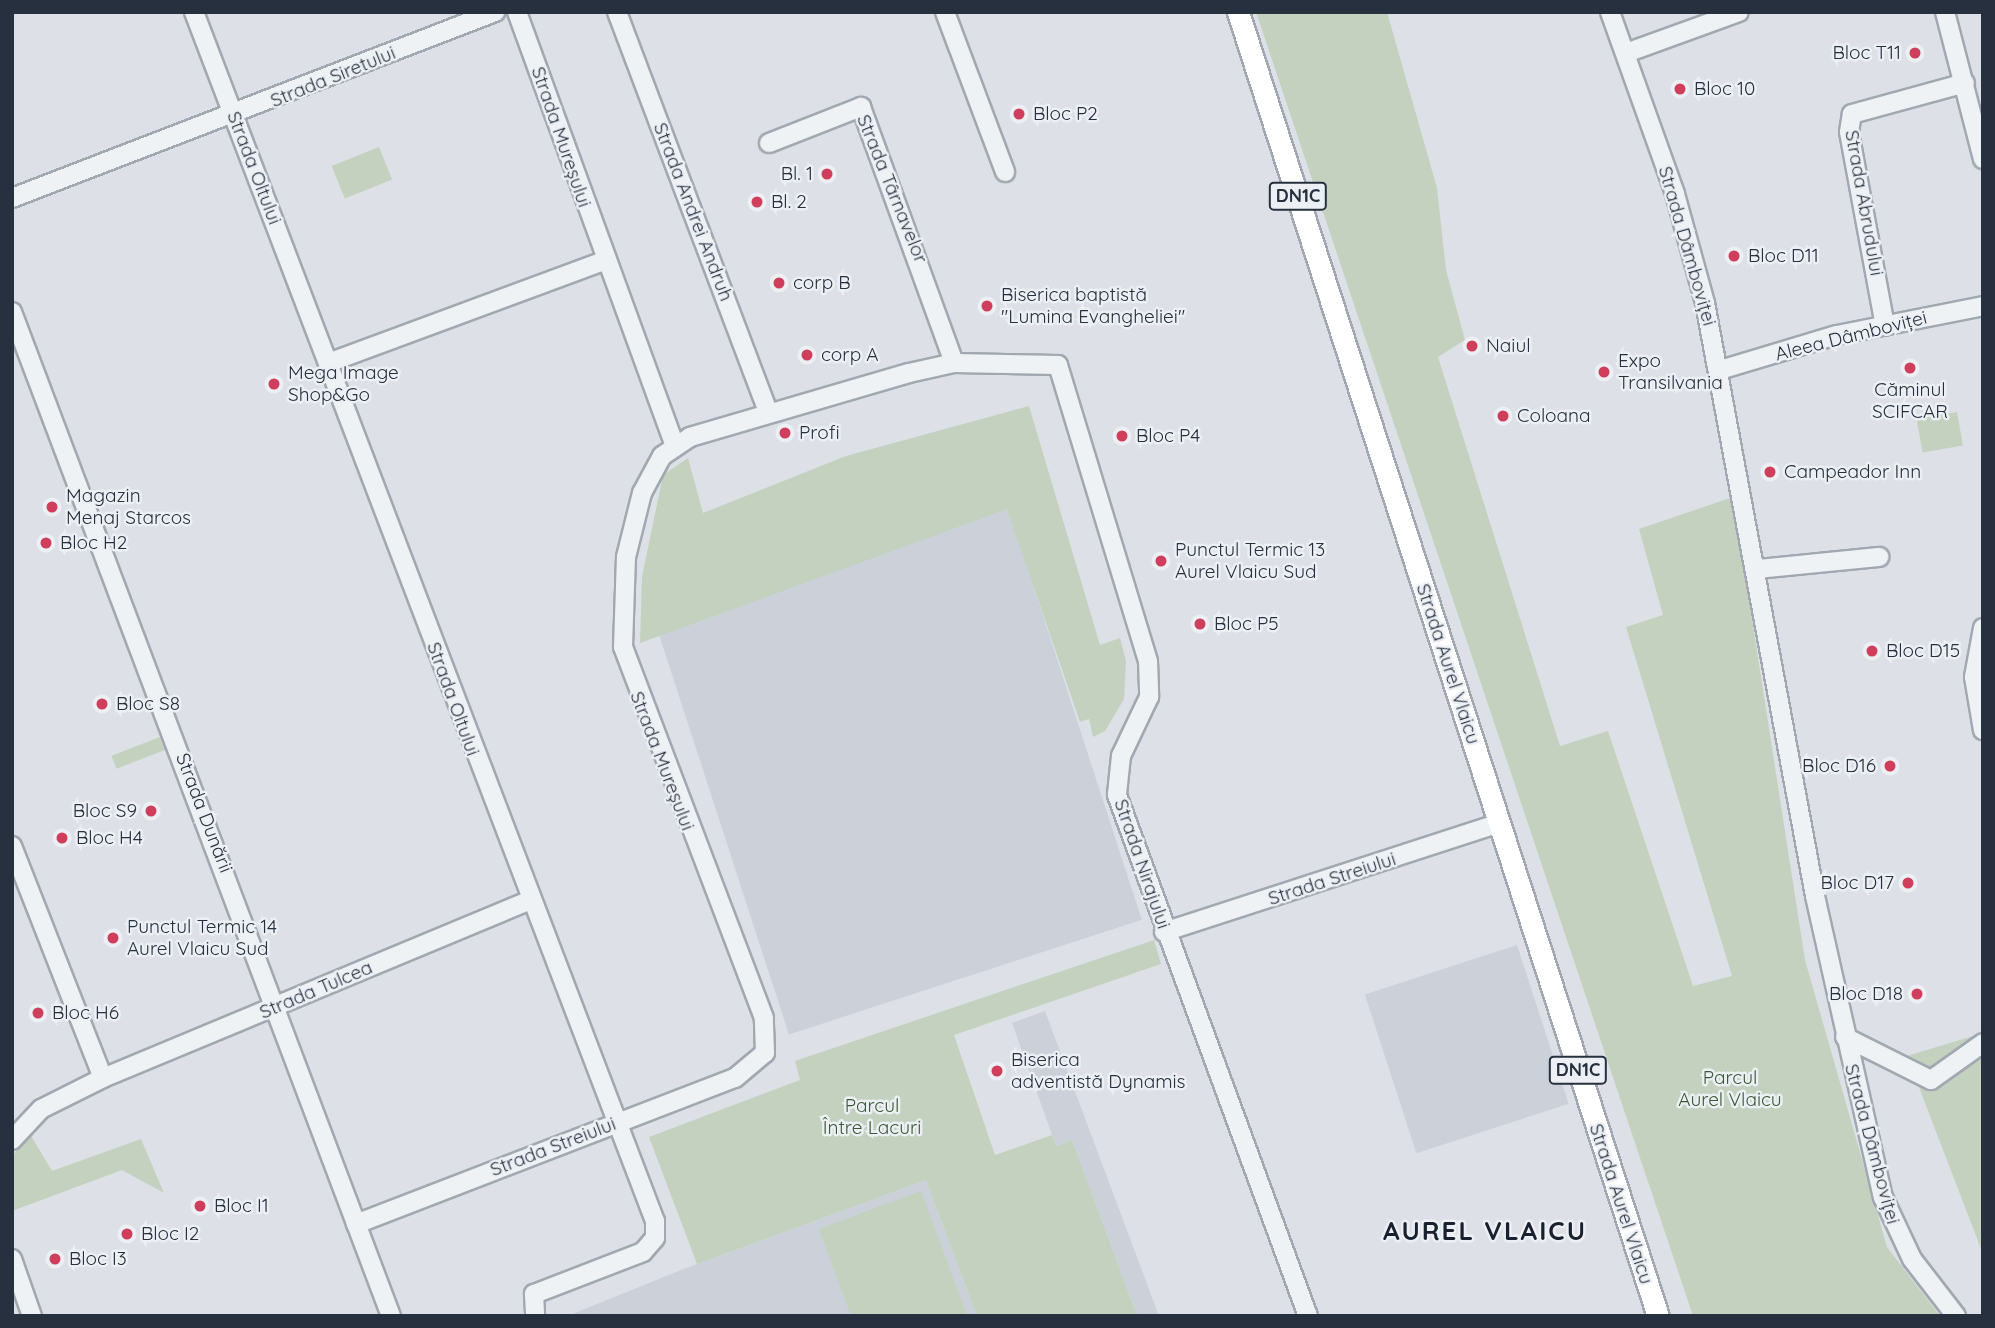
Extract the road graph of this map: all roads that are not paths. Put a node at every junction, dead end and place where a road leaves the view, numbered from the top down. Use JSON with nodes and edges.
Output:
{"nodes":[{"id":1,"x":194,"y":12,"type":"edge"},
{"id":2,"x":495,"y":12,"type":"edge"},
{"id":3,"x":517,"y":12,"type":"edge"},
{"id":4,"x":617,"y":12,"type":"edge"},
{"id":5,"x":945,"y":12,"type":"edge"},
{"id":6,"x":1238,"y":12,"type":"edge"},
{"id":7,"x":1610,"y":12,"type":"edge"},
{"id":8,"x":1739,"y":12,"type":"edge"},
{"id":9,"x":1945,"y":12,"type":"edge"},
{"id":10,"x":1626,"y":53,"type":"junction"},
{"id":11,"x":1965,"y":83,"type":"junction"},
{"id":12,"x":234,"y":116,"type":"junction"},
{"id":13,"x":769,"y":144,"type":"dead end"},
{"id":14,"x":1983,"y":159,"type":"edge"},
{"id":15,"x":1005,"y":172,"type":"dead end"},
{"id":16,"x":12,"y":198,"type":"edge"},
{"id":17,"x":604,"y":261,"type":"junction"},
{"id":18,"x":1983,"y":306,"type":"edge"},
{"id":19,"x":12,"y":312,"type":"edge"},
{"id":20,"x":1885,"y":326,"type":"junction"},
{"id":21,"x":328,"y":363,"type":"junction"},
{"id":22,"x":954,"y":363,"type":"junction"},
{"id":23,"x":1720,"y":370,"type":"junction"},
{"id":24,"x":768,"y":412,"type":"junction"},
{"id":25,"x":674,"y":443,"type":"junction"},
{"id":26,"x":1879,"y":557,"type":"dead end"},
{"id":27,"x":1758,"y":569,"type":"junction"},
{"id":28,"x":1983,"y":628,"type":"edge"},
{"id":29,"x":1983,"y":730,"type":"edge"},
{"id":30,"x":1499,"y":823,"type":"junction"},
{"id":31,"x":12,"y":846,"type":"edge"},
{"id":32,"x":528,"y":901,"type":"junction"},
{"id":33,"x":1164,"y":932,"type":"junction"},
{"id":34,"x":278,"y":1006,"type":"junction"},
{"id":35,"x":1844,"y":1037,"type":"junction"},
{"id":36,"x":1983,"y":1043,"type":"edge"},
{"id":37,"x":748,"y":1069,"type":"joint"},
{"id":38,"x":103,"y":1078,"type":"junction"},
{"id":39,"x":613,"y":1123,"type":"junction"},
{"id":40,"x":12,"y":1140,"type":"edge"},
{"id":41,"x":356,"y":1224,"type":"junction"},
{"id":42,"x":12,"y":1259,"type":"edge"},
{"id":43,"x":32,"y":1316,"type":"edge"},
{"id":44,"x":391,"y":1316,"type":"edge"},
{"id":45,"x":535,"y":1316,"type":"edge"},
{"id":46,"x":1308,"y":1316,"type":"edge"},
{"id":47,"x":1658,"y":1316,"type":"edge"},
{"id":48,"x":1955,"y":1316,"type":"edge"}],
"edges":[{"from":1,"to":12,"type":"street","name":"Strada Oltului"},
{"from":2,"to":12,"type":"street","name":"Strada Siretului"},
{"from":3,"to":17,"type":"street","name":"Strada Mureșului"},
{"from":4,"to":24,"type":"street","name":"Strada Andrei Andruh"},
{"from":5,"to":15,"type":"street"},
{"from":6,"to":30,"type":"main road","name":"Strada Aurel Vlaicu","number":"DN1C"},
{"from":7,"to":10,"type":"street","name":"Strada Dâmboviței"},
{"from":8,"to":10,"type":"street"},
{"from":9,"to":11,"type":"street"},
{"from":10,"to":23,"type":"street","name":"Strada Dâmboviței"},
{"from":11,"to":14,"type":"street"},
{"from":11,"to":20,"type":"street","name":"Strada Abrudului"},
{"from":12,"to":16,"type":"street","name":"Strada Siretului"},
{"from":12,"to":21,"type":"street","name":"Strada Oltului"},
{"from":13,"to":22,"type":"street","name":"Strada Târnavelor"},
{"from":17,"to":21,"type":"street"},
{"from":17,"to":25,"type":"street","name":"Strada Mureșului"},
{"from":18,"to":20,"type":"street","name":"Aleea Dâmboviței"},
{"from":19,"to":34,"type":"street","name":"Strada Dunării"},
{"from":20,"to":23,"type":"street","name":"Aleea Dâmboviței"},
{"from":21,"to":32,"type":"street","name":"Strada Oltului"},
{"from":22,"to":24,"type":"street"},
{"from":22,"to":33,"type":"street","name":"Strada Nirajului"},
{"from":23,"to":27,"type":"street","name":"Strada Dâmboviței"},
{"from":24,"to":25,"type":"street"},
{"from":25,"to":37,"type":"street","name":"Strada Mureșului"},
{"from":26,"to":27,"type":"street"},
{"from":27,"to":35,"type":"street","name":"Strada Dâmboviței"},
{"from":28,"to":29,"type":"street"},
{"from":30,"to":33,"type":"street","name":"Strada Streiului"},
{"from":30,"to":47,"type":"main road","name":"Strada Aurel Vlaicu","number":"DN1C"},
{"from":31,"to":38,"type":"street"},
{"from":32,"to":34,"type":"street","name":"Strada Tulcea"},
{"from":32,"to":39,"type":"street","name":"Strada Oltului"},
{"from":33,"to":46,"type":"street","name":"Strada Nirajului"},
{"from":34,"to":38,"type":"street","name":"Strada Tulcea"},
{"from":34,"to":41,"type":"street","name":"Strada Dunării"},
{"from":35,"to":36,"type":"street","name":"Strada Dâmboviței"},
{"from":35,"to":48,"type":"street","name":"Strada Dâmboviței"},
{"from":37,"to":39,"type":"street","name":"Strada Streiului"},
{"from":38,"to":40,"type":"street","name":"Strada Tulcea"},
{"from":39,"to":41,"type":"street","name":"Strada Streiului"},
{"from":39,"to":45,"type":"street","name":"Strada Oltului"},
{"from":41,"to":44,"type":"street","name":"Strada Dunării"},
{"from":42,"to":43,"type":"street"}]}
